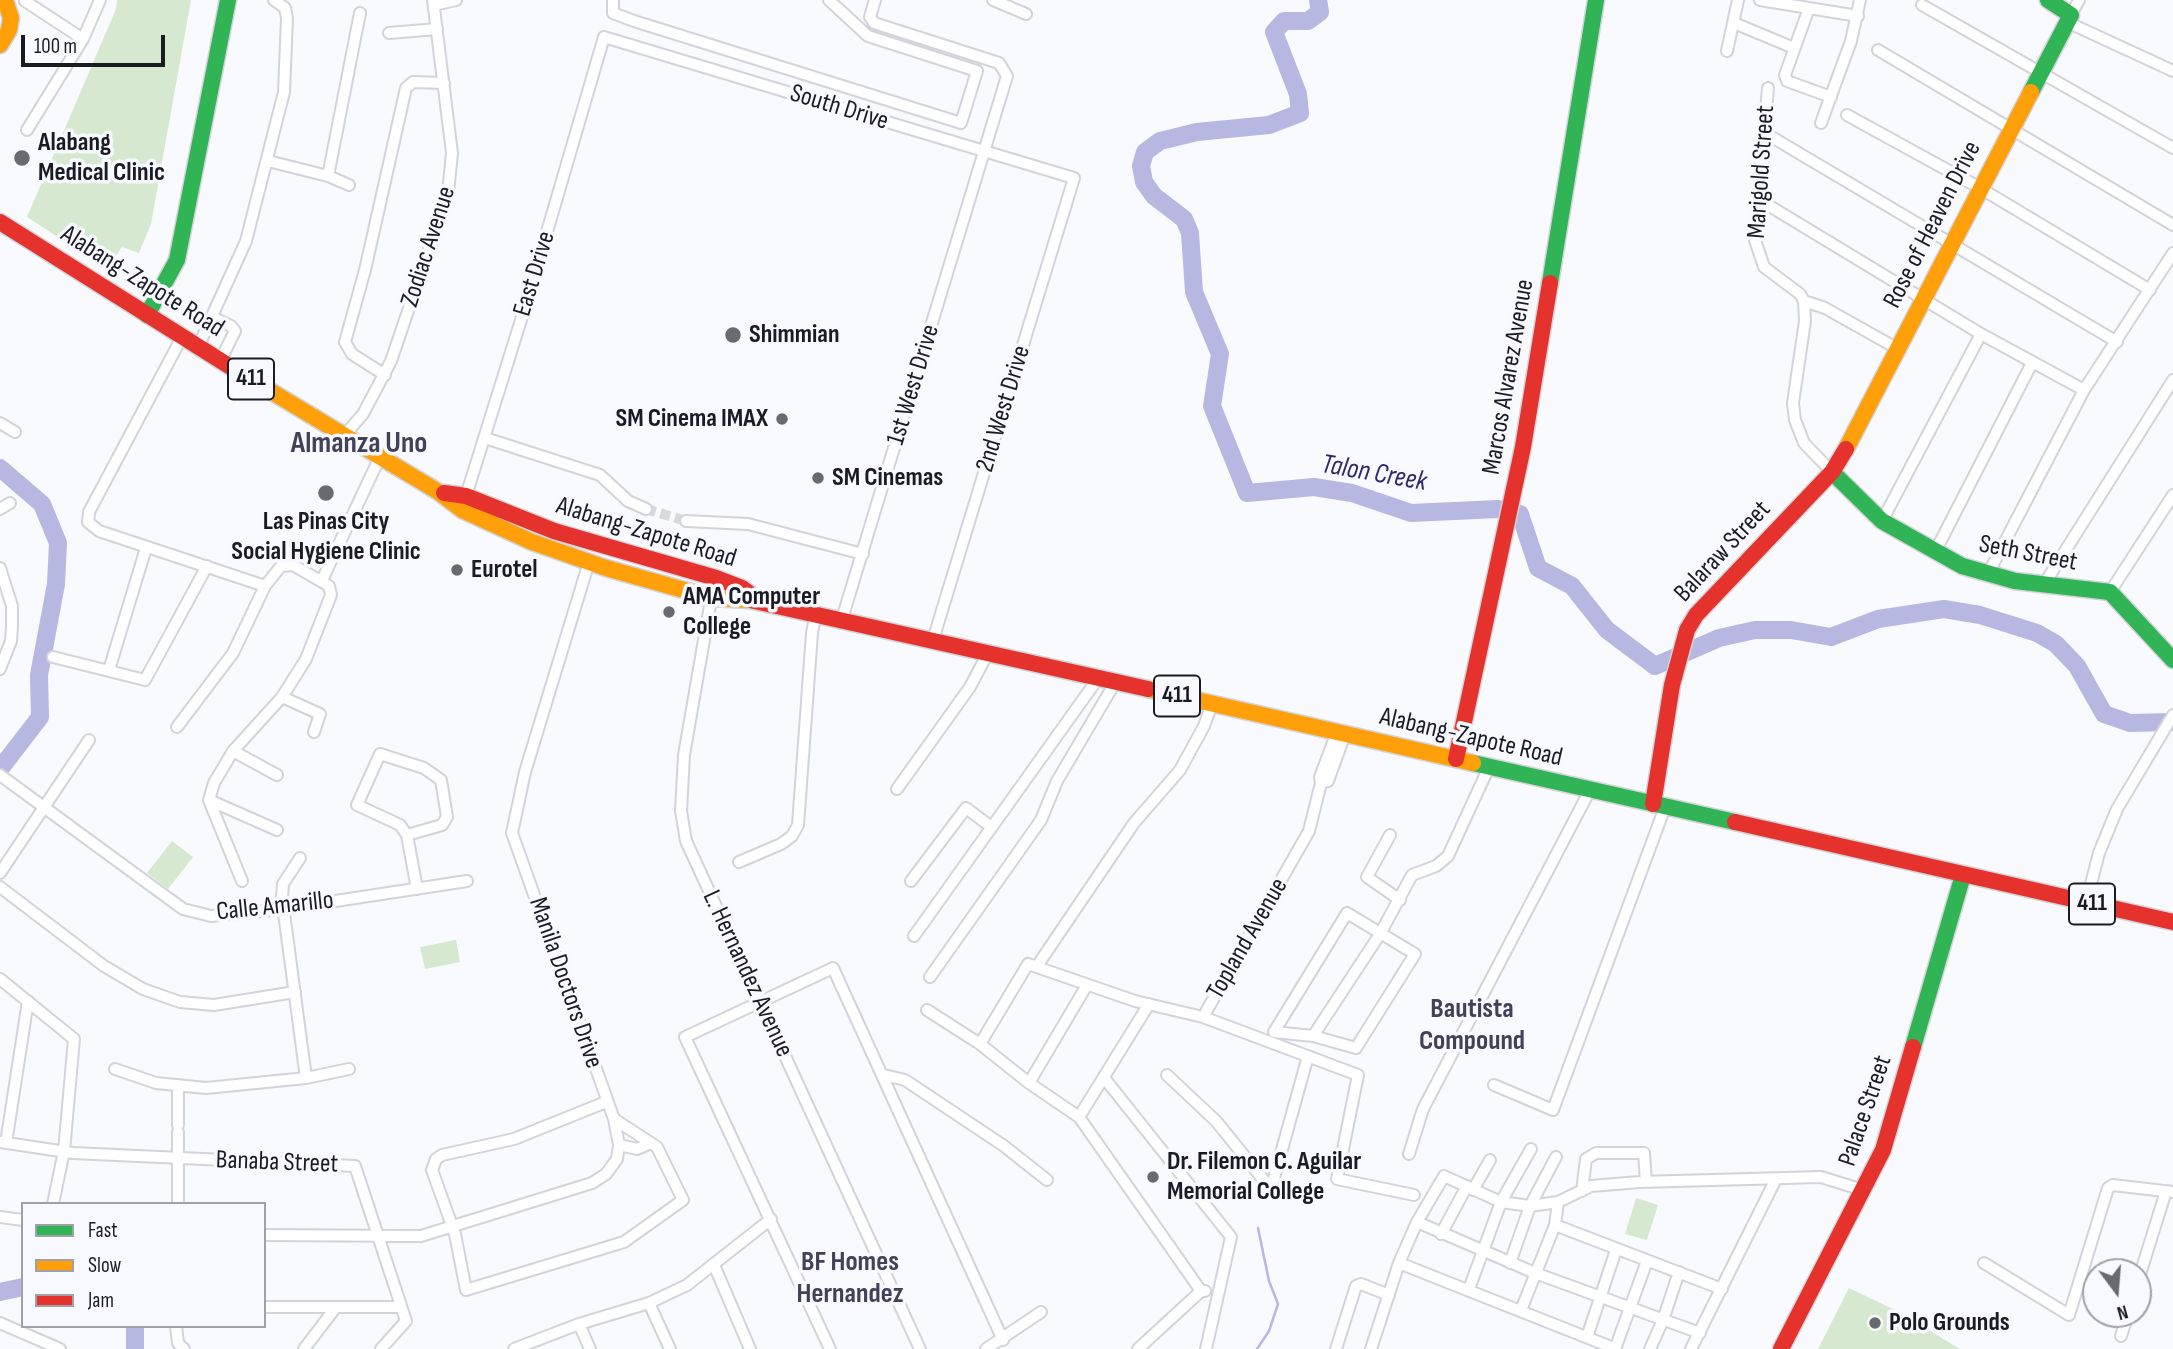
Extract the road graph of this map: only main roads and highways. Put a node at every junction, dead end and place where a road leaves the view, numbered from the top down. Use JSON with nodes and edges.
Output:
{"nodes":[{"id":1,"x":5,"y":0,"type":"edge"},
{"id":2,"x":228,"y":0,"type":"edge"},
{"id":3,"x":1596,"y":0,"type":"edge"},
{"id":4,"x":2048,"y":0,"type":"edge"},
{"id":5,"x":2072,"y":12,"type":"edge"},
{"id":6,"x":0,"y":45,"type":"edge"},
{"id":7,"x":0,"y":222,"type":"edge"},
{"id":8,"x":147,"y":315,"type":"junction"},
{"id":9,"x":1832,"y":472,"type":"junction"},
{"id":10,"x":464,"y":503,"type":"junction"},
{"id":11,"x":758,"y":600,"type":"junction"},
{"id":12,"x":2173,"y":660,"type":"edge"},
{"id":13,"x":1456,"y":759,"type":"junction"},
{"id":14,"x":1659,"y":805,"type":"junction"},
{"id":15,"x":1963,"y":875,"type":"junction"},
{"id":16,"x":2173,"y":922,"type":"edge"},
{"id":17,"x":1782,"y":1349,"type":"edge"}],
"edges":[{"from":1,"to":6,"type":"main road"},
{"from":2,"to":8,"type":"main road"},
{"from":3,"to":13,"type":"main road","name":"Marcos Alvarez Avenue"},
{"from":4,"to":5,"type":"main road"},
{"from":5,"to":9,"type":"main road","name":"Rose of Heaven Drive"},
{"from":7,"to":8,"type":"main road","name":"Alabang-Zapote Road","number":"411"},
{"from":8,"to":10,"type":"main road","name":"Alabang-Zapote Road","number":"411"},
{"from":9,"to":12,"type":"main road","name":"Seth Street"},
{"from":9,"to":14,"type":"main road","name":"Balaraw Street"},
{"from":10,"to":11,"type":"main road","name":"Alabang-Zapote Road","number":"411"},
{"from":10,"to":11,"type":"main road","name":"Alabang-Zapote Road","number":"411"},
{"from":11,"to":13,"type":"main road","name":"Alabang-Zapote Road","number":"411"},
{"from":13,"to":14,"type":"main road","name":"Alabang-Zapote Road","number":"411"},
{"from":14,"to":15,"type":"main road","name":"Alabang-Zapote Road","number":"411"},
{"from":15,"to":16,"type":"main road","name":"Alabang-Zapote Road","number":"411"},
{"from":15,"to":17,"type":"main road","name":"Palace Street"}]}
